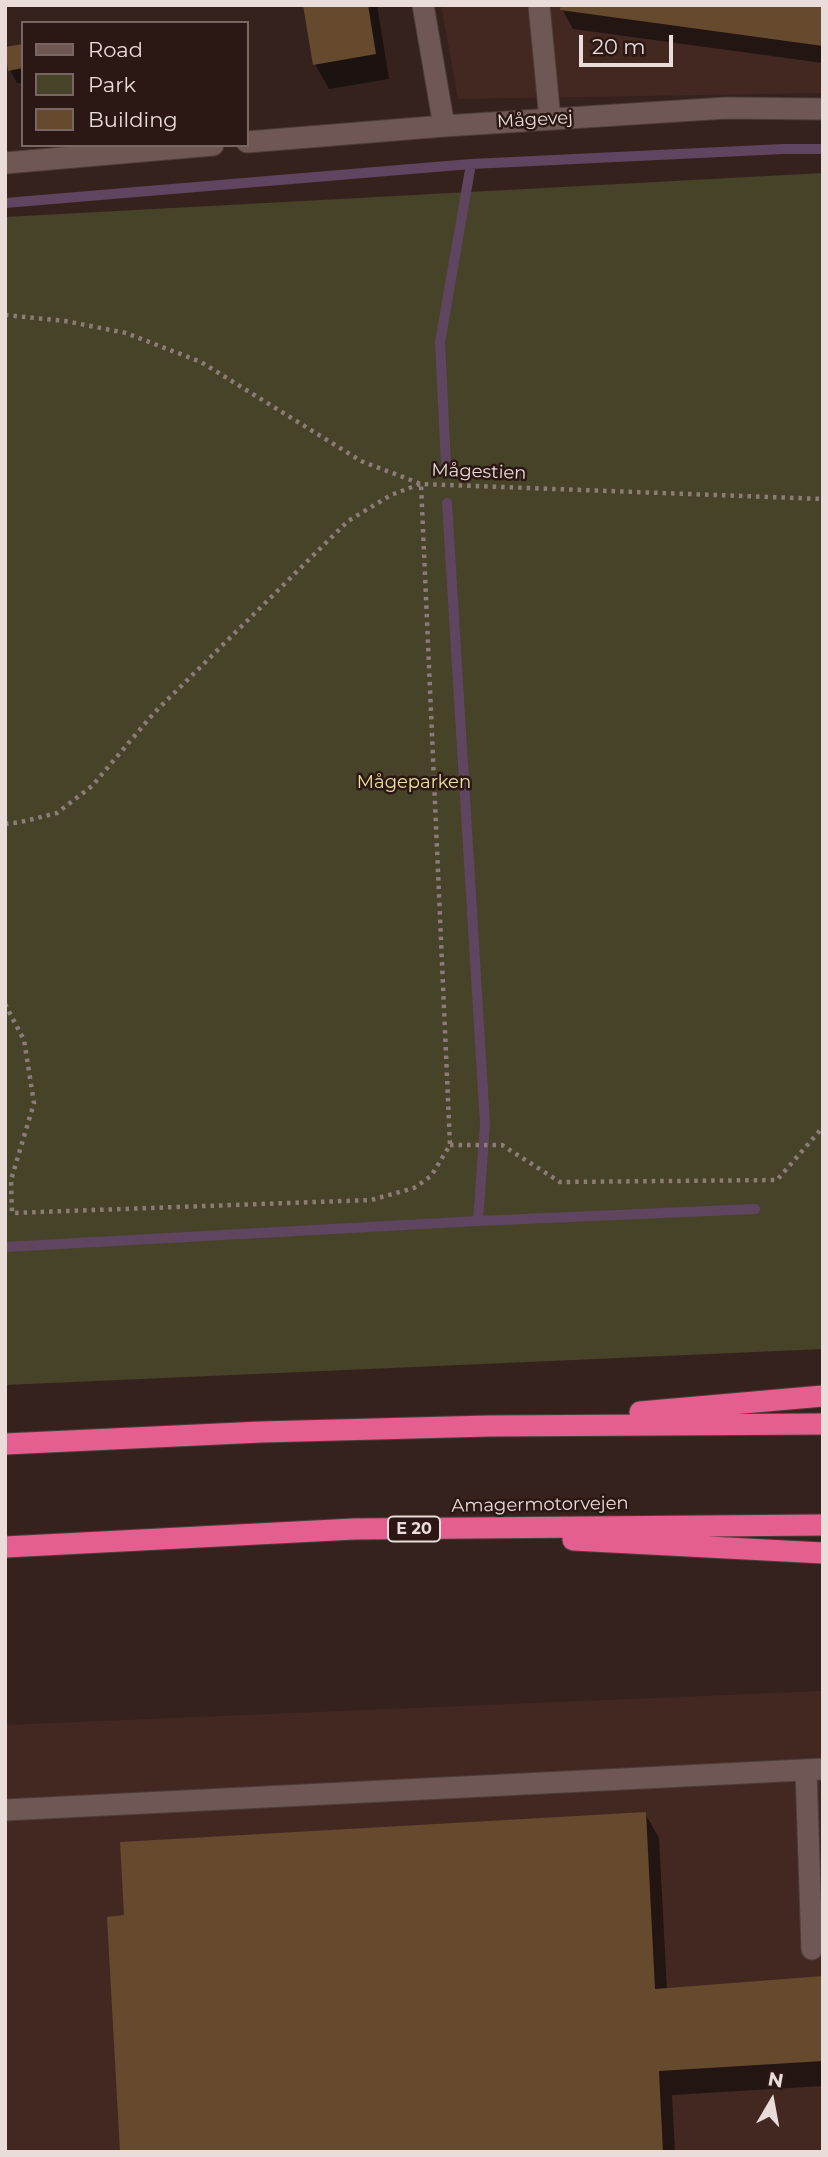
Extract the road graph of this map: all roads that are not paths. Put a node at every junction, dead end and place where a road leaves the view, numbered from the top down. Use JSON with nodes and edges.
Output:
{"nodes":[{"id":1,"x":423,"y":5,"type":"edge"},
{"id":2,"x":539,"y":5,"type":"edge"},
{"id":3,"x":823,"y":109,"type":"edge"},
{"id":4,"x":550,"y":119,"type":"junction"},
{"id":5,"x":444,"y":126,"type":"junction"},
{"id":6,"x":248,"y":142,"type":"edge"},
{"id":7,"x":190,"y":147,"type":"edge"},
{"id":8,"x":5,"y":163,"type":"edge"},
{"id":9,"x":823,"y":1396,"type":"edge"},
{"id":10,"x":823,"y":1424,"type":"edge"},
{"id":11,"x":489,"y":1426,"type":"junction"},
{"id":12,"x":5,"y":1444,"type":"edge"},
{"id":13,"x":823,"y":1525,"type":"edge"},
{"id":14,"x":354,"y":1529,"type":"junction"},
{"id":15,"x":5,"y":1546,"type":"edge"},
{"id":16,"x":823,"y":1553,"type":"edge"},
{"id":17,"x":815,"y":1770,"type":"edge"},
{"id":18,"x":5,"y":1810,"type":"edge"},
{"id":19,"x":813,"y":1949,"type":"dead end"}],
"edges":[{"from":1,"to":5,"type":"street"},
{"from":2,"to":4,"type":"street"},
{"from":3,"to":4,"type":"street","name":"Mågevej"},
{"from":4,"to":5,"type":"street","name":"Mågevej"},
{"from":5,"to":6,"type":"street","name":"Mågevej"},
{"from":7,"to":8,"type":"street"},
{"from":9,"to":11,"type":"highway"},
{"from":10,"to":11,"type":"highway"},
{"from":11,"to":12,"type":"highway"},
{"from":13,"to":14,"type":"highway","name":"Amagermotorvejen","number":"E 20"},
{"from":14,"to":15,"type":"highway","name":"Amagermotorvejen","number":"E 20"},
{"from":14,"to":16,"type":"highway"},
{"from":17,"to":18,"type":"street"},
{"from":17,"to":19,"type":"street"}]}
